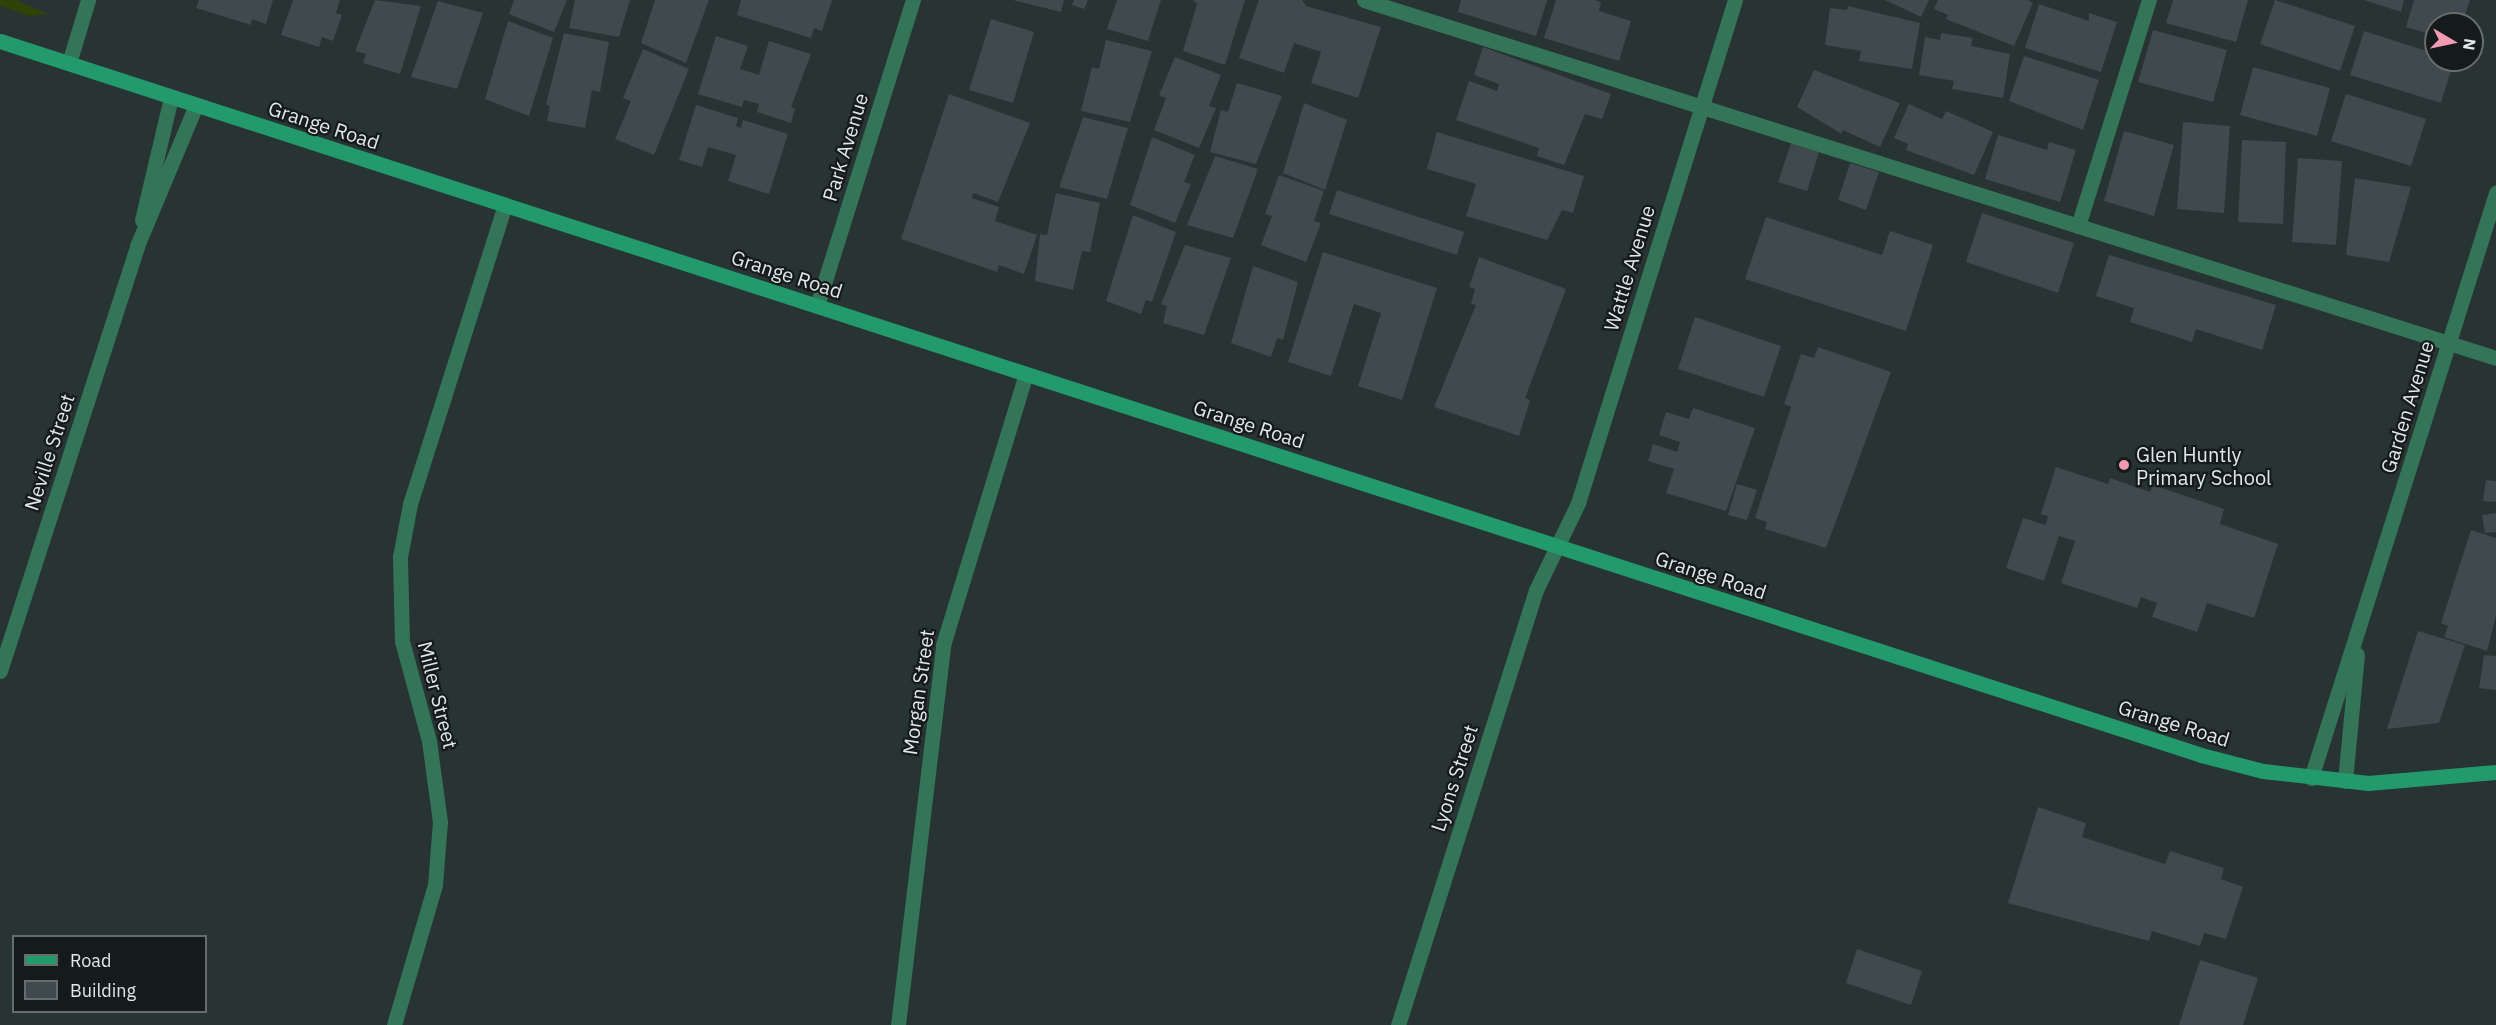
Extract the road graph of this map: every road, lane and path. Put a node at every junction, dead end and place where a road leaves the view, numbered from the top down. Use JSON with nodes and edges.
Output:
{"nodes":[{"id":1,"x":88,"y":0,"type":"edge"},
{"id":2,"x":913,"y":0,"type":"edge"},
{"id":3,"x":1364,"y":0,"type":"edge"},
{"id":4,"x":1735,"y":0,"type":"edge"},
{"id":5,"x":2149,"y":0,"type":"edge"},
{"id":6,"x":0,"y":41,"type":"edge"},
{"id":7,"x":69,"y":63,"type":"junction"},
{"id":8,"x":171,"y":97,"type":"junction"},
{"id":9,"x":1702,"y":104,"type":"junction"},
{"id":10,"x":196,"y":105,"type":"junction"},
{"id":11,"x":2496,"y":193,"type":"edge"},
{"id":12,"x":505,"y":205,"type":"junction"},
{"id":13,"x":2078,"y":226,"type":"junction"},
{"id":14,"x":137,"y":246,"type":"junction"},
{"id":15,"x":817,"y":306,"type":"junction"},
{"id":16,"x":2448,"y":345,"type":"junction"},
{"id":17,"x":2496,"y":358,"type":"edge"},
{"id":18,"x":1026,"y":374,"type":"junction"},
{"id":19,"x":1557,"y":546,"type":"junction"},
{"id":20,"x":2360,"y":634,"type":"junction"},
{"id":21,"x":0,"y":671,"type":"edge"},
{"id":22,"x":2496,"y":772,"type":"edge"},
{"id":23,"x":2311,"y":778,"type":"junction"},
{"id":24,"x":2345,"y":782,"type":"junction"},
{"id":25,"x":394,"y":1025,"type":"edge"},
{"id":26,"x":898,"y":1025,"type":"edge"},
{"id":27,"x":1398,"y":1025,"type":"edge"}],
"edges":[{"from":1,"to":7,"type":"street"},
{"from":2,"to":15,"type":"street","name":"Park Avenue"},
{"from":3,"to":9,"type":"street"},
{"from":4,"to":9,"type":"street","name":"Wattle Avenue"},
{"from":5,"to":13,"type":"street"},
{"from":6,"to":7,"type":"main road","name":"Grange Road"},
{"from":7,"to":8,"type":"main road","name":"Grange Road"},
{"from":8,"to":10,"type":"main road","name":"Grange Road"},
{"from":8,"to":14,"type":"street","name":"Neville Street"},
{"from":9,"to":13,"type":"street"},
{"from":9,"to":19,"type":"street","name":"Wattle Avenue"},
{"from":10,"to":12,"type":"main road","name":"Grange Road"},
{"from":10,"to":14,"type":"street","name":"Neville Street"},
{"from":11,"to":16,"type":"street","name":"Garden Avenue"},
{"from":12,"to":15,"type":"main road","name":"Grange Road"},
{"from":12,"to":25,"type":"street","name":"Miller Street"},
{"from":13,"to":16,"type":"street"},
{"from":14,"to":21,"type":"street","name":"Neville Street"},
{"from":15,"to":18,"type":"main road","name":"Grange Road"},
{"from":16,"to":17,"type":"street"},
{"from":16,"to":20,"type":"street","name":"Garden Avenue"},
{"from":18,"to":19,"type":"main road","name":"Grange Road"},
{"from":18,"to":26,"type":"street","name":"Morgan Street"},
{"from":19,"to":23,"type":"main road","name":"Grange Road"},
{"from":19,"to":27,"type":"street","name":"Lyons Street"},
{"from":20,"to":23,"type":"street","name":"Garden Avenue"},
{"from":20,"to":24,"type":"street","name":"Garden Avenue"},
{"from":22,"to":24,"type":"main road","name":"Grange Road"},
{"from":23,"to":24,"type":"main road","name":"Grange Road"}]}
